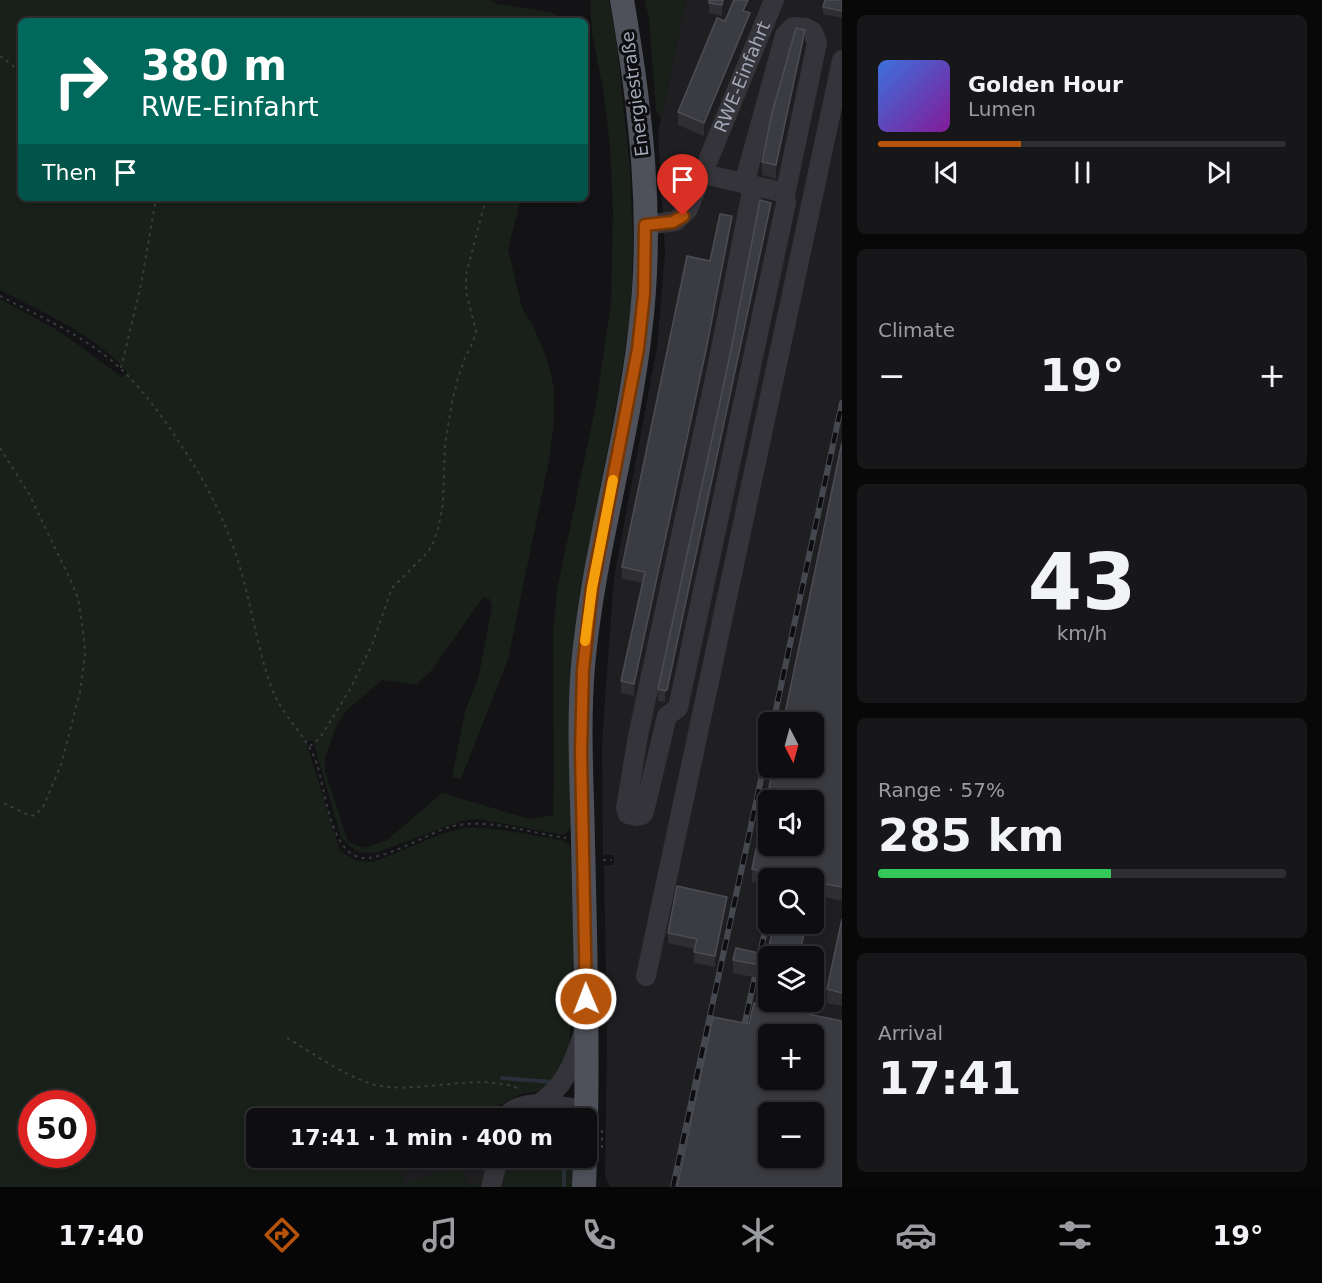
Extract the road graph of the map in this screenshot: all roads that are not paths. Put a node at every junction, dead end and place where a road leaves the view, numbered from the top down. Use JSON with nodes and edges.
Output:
{"nodes":[{"id":1,"x":622,"y":0,"type":"edge"},
{"id":2,"x":774,"y":0,"type":"edge"},
{"id":3,"x":842,"y":60,"type":"edge"},
{"id":4,"x":704,"y":174,"type":"junction"},
{"id":5,"x":748,"y":185,"type":"junction"},
{"id":6,"x":784,"y":195,"type":"junction"},
{"id":7,"x":645,"y":225,"type":"junction"},
{"id":8,"x":646,"y":976,"type":"dead end"},
{"id":9,"x":586,"y":1022,"type":"junction"},
{"id":10,"x":537,"y":1105,"type":"junction"},
{"id":11,"x":517,"y":1108,"type":"edge"},
{"id":12,"x":549,"y":1108,"type":"edge"},
{"id":13,"x":590,"y":1108,"type":"edge"},
{"id":14,"x":496,"y":1168,"type":"edge"},
{"id":15,"x":590,"y":1168,"type":"edge"},
{"id":16,"x":491,"y":1187,"type":"edge"},
{"id":17,"x":584,"y":1187,"type":"edge"}],
"edges":[{"from":1,"to":7,"type":"main road","name":"Energiestraße"},
{"from":2,"to":4,"type":"lane","name":"RWE-Einfahrt"},
{"from":3,"to":8,"type":"lane"},
{"from":4,"to":5,"type":"lane"},
{"from":4,"to":7,"type":"lane","name":"RWE-Einfahrt"},
{"from":5,"to":6,"type":"lane"},
{"from":5,"to":6,"type":"lane"},
{"from":5,"to":6,"type":"lane"},
{"from":7,"to":9,"type":"main road","name":"Energiestraße"},
{"from":9,"to":10,"type":"lane"},
{"from":9,"to":13,"type":"main road","name":"Energiestraße"},
{"from":10,"to":11,"type":"lane"},
{"from":10,"to":12,"type":"lane"},
{"from":14,"to":16,"type":"lane"},
{"from":15,"to":17,"type":"main road"}]}
